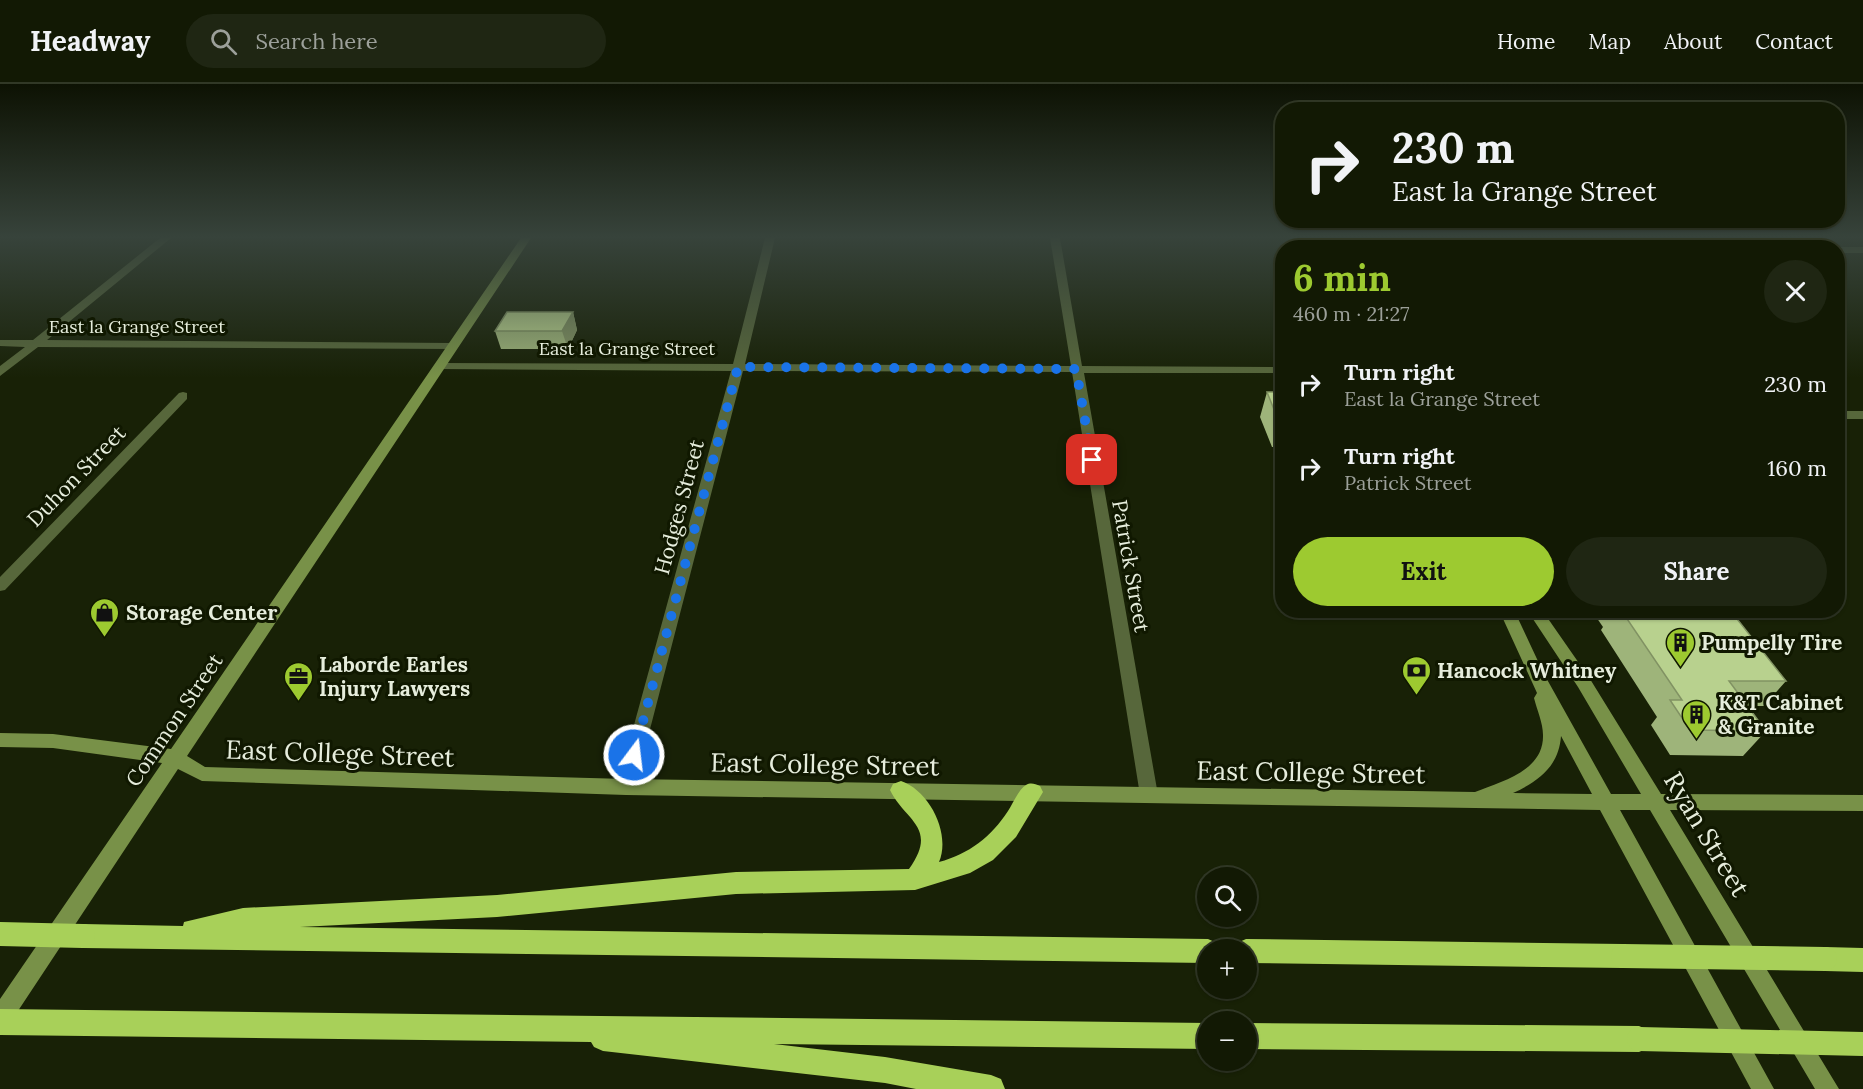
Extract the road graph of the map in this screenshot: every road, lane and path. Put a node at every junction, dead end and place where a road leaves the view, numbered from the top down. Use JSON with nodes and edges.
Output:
{"nodes":[{"id":1,"x":108,"y":285,"type":"edge"},
{"id":2,"x":494,"y":285,"type":"edge"},
{"id":3,"x":758,"y":285,"type":"edge"},
{"id":4,"x":1062,"y":285,"type":"edge"},
{"id":5,"x":0,"y":343,"type":"edge"},
{"id":6,"x":35,"y":344,"type":"junction"},
{"id":7,"x":453,"y":346,"type":"junction"},
{"id":8,"x":440,"y":366,"type":"junction"},
{"id":9,"x":738,"y":367,"type":"junction"},
{"id":10,"x":1076,"y":369,"type":"junction"},
{"id":11,"x":1275,"y":370,"type":"edge"},
{"id":12,"x":0,"y":372,"type":"edge"},
{"id":13,"x":183,"y":396,"type":"dead end"},
{"id":14,"x":1845,"y":415,"type":"edge"},
{"id":15,"x":1863,"y":415,"type":"edge"},
{"id":16,"x":0,"y":586,"type":"edge"},
{"id":17,"x":1510,"y":618,"type":"edge"},
{"id":18,"x":1539,"y":618,"type":"edge"},
{"id":19,"x":1536,"y":675,"type":"junction"},
{"id":20,"x":0,"y":740,"type":"edge"},
{"id":21,"x":174,"y":757,"type":"junction"},
{"id":22,"x":626,"y":787,"type":"junction"},
{"id":23,"x":901,"y":790,"type":"junction"},
{"id":24,"x":1032,"y":792,"type":"junction"},
{"id":25,"x":1149,"y":795,"type":"junction"},
{"id":26,"x":1477,"y":800,"type":"junction"},
{"id":27,"x":1606,"y":802,"type":"junction"},
{"id":28,"x":1656,"y":802,"type":"junction"},
{"id":29,"x":1863,"y":803,"type":"edge"},
{"id":30,"x":915,"y":879,"type":"junction"},
{"id":31,"x":0,"y":934,"type":"edge"},
{"id":32,"x":150,"y":937,"type":"junction"},
{"id":33,"x":1197,"y":951,"type":"edge"},
{"id":34,"x":1257,"y":951,"type":"edge"},
{"id":35,"x":1863,"y":960,"type":"edge"},
{"id":36,"x":0,"y":1020,"type":"edge"},
{"id":37,"x":500,"y":1027,"type":"junction"},
{"id":38,"x":1197,"y":1036,"type":"edge"},
{"id":39,"x":1257,"y":1036,"type":"edge"},
{"id":40,"x":1863,"y":1044,"type":"edge"},
{"id":41,"x":991,"y":1089,"type":"edge"},
{"id":42,"x":1763,"y":1089,"type":"edge"},
{"id":43,"x":1828,"y":1089,"type":"edge"}],
"edges":[{"from":1,"to":6,"type":"street"},
{"from":2,"to":7,"type":"main road","name":"Common Street"},
{"from":3,"to":9,"type":"street","name":"Hodges Street"},
{"from":4,"to":10,"type":"street","name":"Patrick Street"},
{"from":5,"to":6,"type":"street","name":"East la Grange Street"},
{"from":6,"to":7,"type":"street","name":"East la Grange Street"},
{"from":6,"to":12,"type":"street"},
{"from":7,"to":8,"type":"main road","name":"Common Street"},
{"from":8,"to":9,"type":"street","name":"East la Grange Street"},
{"from":8,"to":21,"type":"main road","name":"Common Street"},
{"from":9,"to":10,"type":"street","name":"East la Grange Street"},
{"from":9,"to":22,"type":"street","name":"Hodges Street"},
{"from":10,"to":11,"type":"street","name":"East la Grange Street"},
{"from":10,"to":25,"type":"street","name":"Patrick Street"},
{"from":13,"to":16,"type":"street","name":"Duhon Street"},
{"from":14,"to":15,"type":"street"},
{"from":17,"to":19,"type":"main road"},
{"from":18,"to":28,"type":"main road","name":"Ryan Street"},
{"from":19,"to":26,"type":"main road"},
{"from":19,"to":27,"type":"main road"},
{"from":20,"to":21,"type":"main road","name":"East College Street"},
{"from":21,"to":22,"type":"main road","name":"East College Street"},
{"from":21,"to":36,"type":"main road","name":"Common Street"},
{"from":22,"to":23,"type":"main road","name":"East College Street"},
{"from":23,"to":24,"type":"main road","name":"East College Street"},
{"from":23,"to":30,"type":"highway"},
{"from":24,"to":25,"type":"main road","name":"East College Street"},
{"from":24,"to":30,"type":"highway"},
{"from":25,"to":26,"type":"main road","name":"East College Street"},
{"from":26,"to":27,"type":"main road","name":"East College Street"},
{"from":27,"to":28,"type":"main road","name":"East College Street"},
{"from":27,"to":42,"type":"main road"},
{"from":28,"to":29,"type":"main road","name":"East College Street"},
{"from":28,"to":43,"type":"main road","name":"Ryan Street"},
{"from":30,"to":32,"type":"highway"},
{"from":31,"to":32,"type":"highway","bridge":true},
{"from":32,"to":33,"type":"highway"},
{"from":34,"to":35,"type":"highway","bridge":true},
{"from":36,"to":37,"type":"highway"},
{"from":37,"to":38,"type":"highway"},
{"from":37,"to":41,"type":"highway"},
{"from":39,"to":40,"type":"highway","bridge":true}]}
